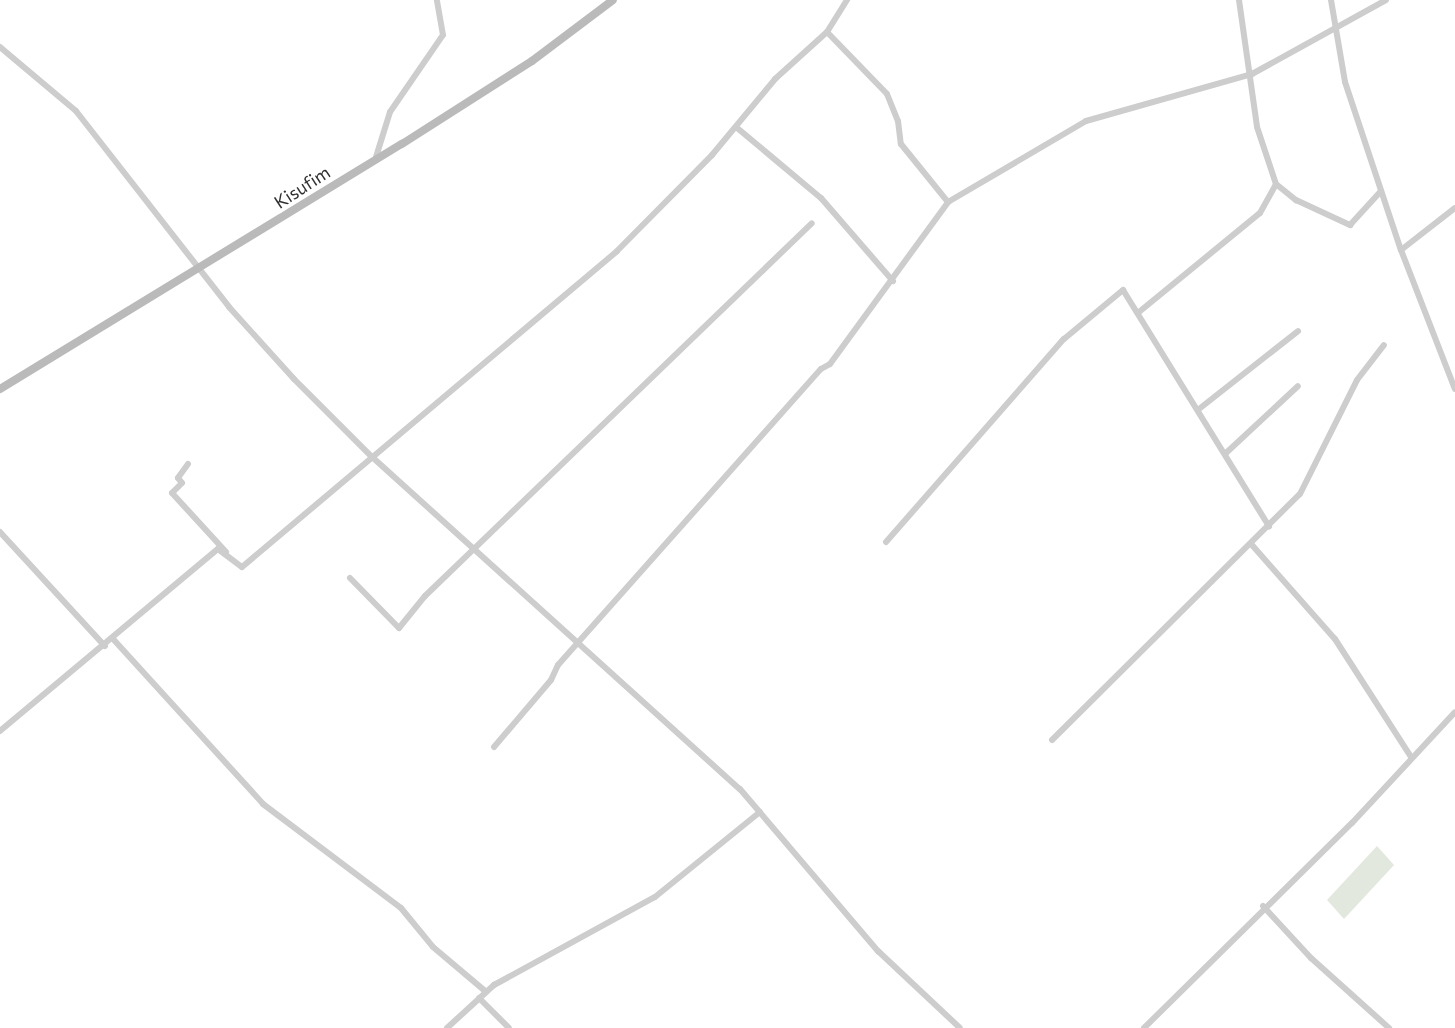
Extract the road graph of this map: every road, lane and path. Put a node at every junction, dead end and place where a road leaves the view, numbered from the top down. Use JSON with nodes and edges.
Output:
{"nodes":[{"id":1,"x":437,"y":0,"type":"edge"},
{"id":2,"x":613,"y":0,"type":"edge"},
{"id":3,"x":847,"y":0,"type":"edge"},
{"id":4,"x":1239,"y":0,"type":"edge"},
{"id":5,"x":1331,"y":0,"type":"edge"},
{"id":6,"x":1386,"y":0,"type":"edge"},
{"id":7,"x":1334,"y":30,"type":"junction"},
{"id":8,"x":827,"y":32,"type":"junction"},
{"id":9,"x":0,"y":47,"type":"edge"},
{"id":10,"x":1252,"y":74,"type":"junction"},
{"id":11,"x":736,"y":127,"type":"junction"},
{"id":12,"x":376,"y":157,"type":"junction"},
{"id":13,"x":1276,"y":184,"type":"junction"},
{"id":14,"x":1381,"y":191,"type":"junction"},
{"id":15,"x":948,"y":202,"type":"junction"},
{"id":16,"x":1455,"y":208,"type":"edge"},
{"id":17,"x":812,"y":223,"type":"dead end"},
{"id":18,"x":1401,"y":250,"type":"junction"},
{"id":19,"x":199,"y":266,"type":"junction"},
{"id":20,"x":893,"y":281,"type":"junction"},
{"id":21,"x":1139,"y":312,"type":"junction"},
{"id":22,"x":1298,"y":331,"type":"dead end"},
{"id":23,"x":1384,"y":345,"type":"dead end"},
{"id":24,"x":1452,"y":373,"type":"edge"},
{"id":25,"x":1298,"y":386,"type":"dead end"},
{"id":26,"x":0,"y":389,"type":"edge"},
{"id":27,"x":1455,"y":389,"type":"edge"},
{"id":28,"x":1199,"y":409,"type":"junction"},
{"id":29,"x":1226,"y":453,"type":"junction"},
{"id":30,"x":372,"y":456,"type":"junction"},
{"id":31,"x":188,"y":464,"type":"dead end"},
{"id":32,"x":1269,"y":526,"type":"junction"},
{"id":33,"x":0,"y":532,"type":"edge"},
{"id":34,"x":886,"y":542,"type":"dead end"},
{"id":35,"x":1252,"y":545,"type":"junction"},
{"id":36,"x":479,"y":549,"type":"junction"},
{"id":37,"x":233,"y":558,"type":"junction"},
{"id":38,"x":350,"y":578,"type":"dead end"},
{"id":39,"x":114,"y":640,"type":"junction"},
{"id":40,"x":577,"y":644,"type":"junction"},
{"id":41,"x":105,"y":646,"type":"junction"},
{"id":42,"x":1455,"y":712,"type":"edge"},
{"id":43,"x":0,"y":731,"type":"edge"},
{"id":44,"x":1052,"y":740,"type":"dead end"},
{"id":45,"x":494,"y":747,"type":"dead end"},
{"id":46,"x":1411,"y":757,"type":"junction"},
{"id":47,"x":761,"y":812,"type":"junction"},
{"id":48,"x":1263,"y":906,"type":"junction"},
{"id":49,"x":485,"y":991,"type":"junction"},
{"id":50,"x":479,"y":998,"type":"junction"},
{"id":51,"x":447,"y":1028,"type":"edge"},
{"id":52,"x":509,"y":1028,"type":"edge"},
{"id":53,"x":960,"y":1028,"type":"edge"},
{"id":54,"x":1144,"y":1028,"type":"edge"},
{"id":55,"x":1389,"y":1028,"type":"edge"}],
"edges":[{"from":1,"to":12,"type":"street"},
{"from":2,"to":12,"type":"street","name":"Kisufim"},
{"from":3,"to":8,"type":"street"},
{"from":4,"to":10,"type":"street"},
{"from":5,"to":7,"type":"street"},
{"from":6,"to":7,"type":"street"},
{"from":7,"to":10,"type":"street"},
{"from":7,"to":14,"type":"street"},
{"from":8,"to":11,"type":"street"},
{"from":8,"to":15,"type":"street"},
{"from":9,"to":19,"type":"street"},
{"from":10,"to":13,"type":"street"},
{"from":10,"to":15,"type":"street"},
{"from":11,"to":20,"type":"street"},
{"from":11,"to":30,"type":"street"},
{"from":12,"to":19,"type":"street","name":"Kisufim"},
{"from":13,"to":14,"type":"street"},
{"from":13,"to":21,"type":"street"},
{"from":14,"to":18,"type":"street"},
{"from":15,"to":20,"type":"street"},
{"from":16,"to":18,"type":"street"},
{"from":17,"to":36,"type":"street"},
{"from":18,"to":24,"type":"street"},
{"from":19,"to":26,"type":"street","name":"Kisufim"},
{"from":19,"to":30,"type":"street"},
{"from":20,"to":40,"type":"street"},
{"from":21,"to":28,"type":"street"},
{"from":21,"to":34,"type":"street"},
{"from":22,"to":28,"type":"street"},
{"from":23,"to":32,"type":"street"},
{"from":24,"to":27,"type":"street"},
{"from":25,"to":29,"type":"street"},
{"from":28,"to":29,"type":"street"},
{"from":29,"to":32,"type":"street"},
{"from":30,"to":36,"type":"street"},
{"from":30,"to":37,"type":"street"},
{"from":31,"to":37,"type":"street"},
{"from":32,"to":35,"type":"street"},
{"from":33,"to":41,"type":"street"},
{"from":35,"to":44,"type":"street"},
{"from":35,"to":46,"type":"street"},
{"from":36,"to":38,"type":"street"},
{"from":36,"to":40,"type":"street"},
{"from":37,"to":39,"type":"street"},
{"from":39,"to":41,"type":"street"},
{"from":39,"to":49,"type":"street"},
{"from":40,"to":45,"type":"street"},
{"from":40,"to":47,"type":"street"},
{"from":41,"to":43,"type":"street"},
{"from":42,"to":46,"type":"street"},
{"from":46,"to":48,"type":"street"},
{"from":47,"to":49,"type":"street"},
{"from":47,"to":53,"type":"street"},
{"from":48,"to":54,"type":"street"},
{"from":48,"to":55,"type":"street"},
{"from":49,"to":50,"type":"street"},
{"from":50,"to":51,"type":"street"},
{"from":50,"to":52,"type":"street"}]}
